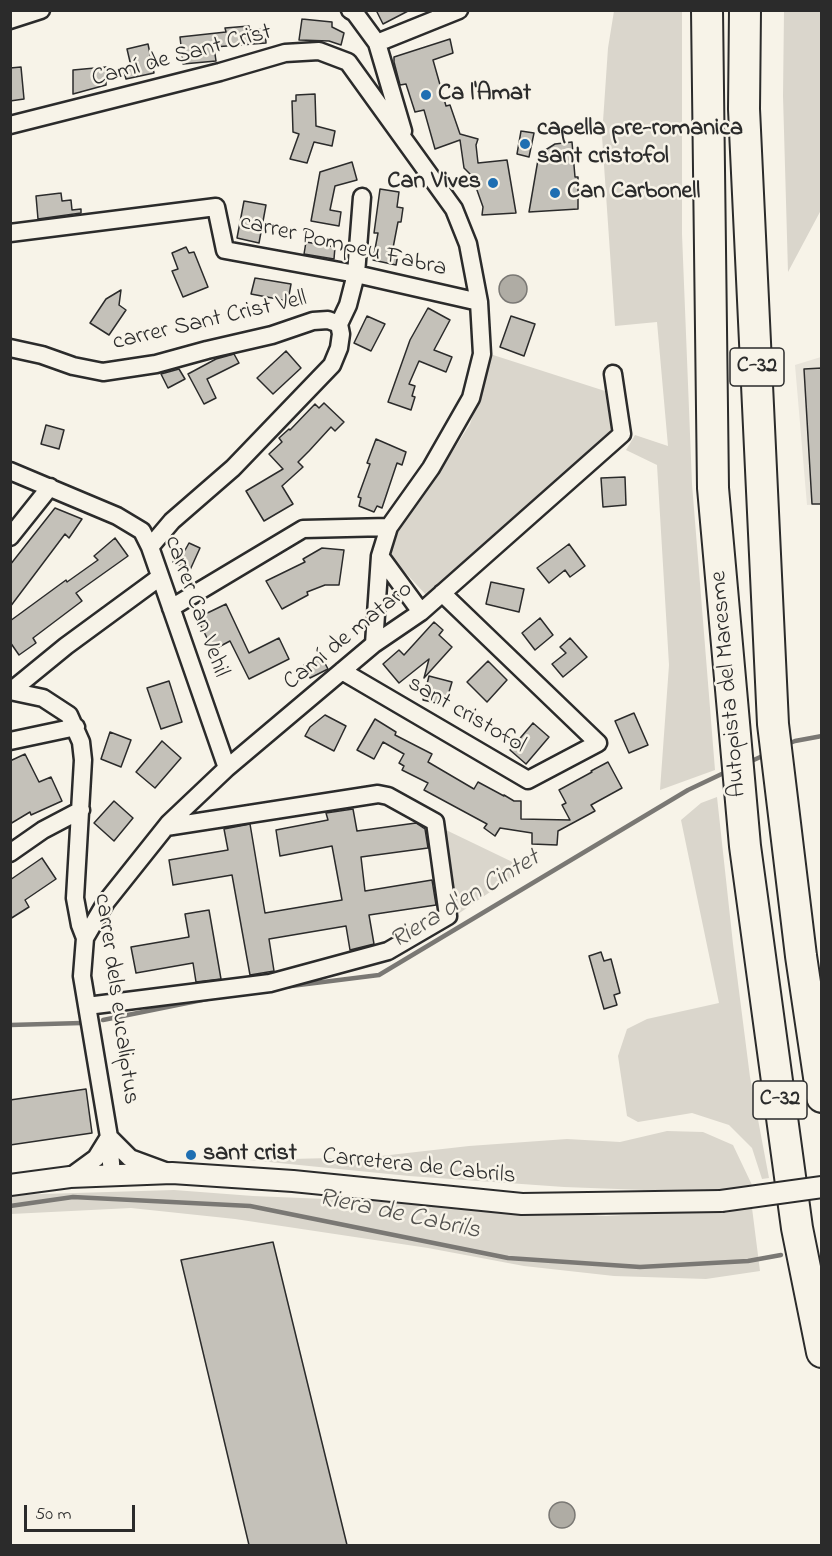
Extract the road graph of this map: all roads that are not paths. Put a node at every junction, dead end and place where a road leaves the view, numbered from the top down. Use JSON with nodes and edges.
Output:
{"nodes":[{"id":1,"x":350,"y":10,"type":"edge"},
{"id":2,"x":459,"y":10,"type":"edge"},
{"id":3,"x":707,"y":10,"type":"edge"},
{"id":4,"x":745,"y":10,"type":"edge"},
{"id":5,"x":33,"y":12,"type":"edge"},
{"id":6,"x":10,"y":20,"type":"edge"},
{"id":7,"x":376,"y":43,"type":"junction"},
{"id":8,"x":10,"y":125,"type":"edge"},
{"id":9,"x":408,"y":147,"type":"junction"},
{"id":10,"x":362,"y":196,"type":"dead end"},
{"id":11,"x":10,"y":233,"type":"edge"},
{"id":12,"x":356,"y":274,"type":"junction"},
{"id":13,"x":479,"y":302,"type":"junction"},
{"id":14,"x":339,"y":324,"type":"junction"},
{"id":15,"x":10,"y":348,"type":"edge"},
{"id":16,"x":613,"y":375,"type":"dead end"},
{"id":17,"x":10,"y":471,"type":"edge"},
{"id":18,"x":50,"y":487,"type":"junction"},
{"id":19,"x":389,"y":527,"type":"junction"},
{"id":20,"x":10,"y":537,"type":"edge"},
{"id":21,"x":150,"y":547,"type":"junction"},
{"id":22,"x":380,"y":556,"type":"junction"},
{"id":23,"x":160,"y":577,"type":"junction"},
{"id":24,"x":442,"y":593,"type":"junction"},
{"id":25,"x":171,"y":608,"type":"junction"},
{"id":26,"x":421,"y":612,"type":"junction"},
{"id":27,"x":374,"y":644,"type":"junction"},
{"id":28,"x":342,"y":671,"type":"junction"},
{"id":29,"x":11,"y":691,"type":"edge"},
{"id":30,"x":76,"y":728,"type":"junction"},
{"id":31,"x":10,"y":741,"type":"edge"},
{"id":32,"x":227,"y":768,"type":"junction"},
{"id":33,"x":81,"y":810,"type":"junction"},
{"id":34,"x":166,"y":827,"type":"junction"},
{"id":35,"x":10,"y":853,"type":"edge"},
{"id":36,"x":86,"y":938,"type":"junction"},
{"id":37,"x":87,"y":1006,"type":"junction"},
{"id":38,"x":822,"y":1097,"type":"edge"},
{"id":39,"x":110,"y":1137,"type":"junction"},
{"id":40,"x":172,"y":1173,"type":"junction"},
{"id":41,"x":112,"y":1176,"type":"junction"},
{"id":42,"x":70,"y":1177,"type":"junction"},
{"id":43,"x":10,"y":1185,"type":"edge"},
{"id":44,"x":822,"y":1186,"type":"edge"},
{"id":45,"x":822,"y":1352,"type":"edge"}],
"edges":[{"from":1,"to":7,"type":"street"},
{"from":2,"to":7,"type":"street"},
{"from":3,"to":45,"type":"highway","name":"Autopista del Maresme","number":"C-32"},
{"from":4,"to":38,"type":"highway","name":"Autopista del Maresme","number":"C-32"},
{"from":5,"to":6,"type":"street"},
{"from":7,"to":9,"type":"street"},
{"from":8,"to":9,"type":"street","name":"Camí de Sant Crist"},
{"from":9,"to":13,"type":"street","name":"Camí de Sant Crist"},
{"from":10,"to":12,"type":"street"},
{"from":11,"to":12,"type":"street","name":"carrer Pompeu Fabra"},
{"from":12,"to":13,"type":"street","name":"carrer Pompeu Fabra"},
{"from":12,"to":14,"type":"street"},
{"from":13,"to":19,"type":"street","name":"Camí de Sant Crist"},
{"from":14,"to":15,"type":"street","name":"carrer Sant Crist Vell"},
{"from":14,"to":21,"type":"street","name":"carrer Sant Crist Vell"},
{"from":16,"to":24,"type":"street","name":"Camí de mataro"},
{"from":17,"to":18,"type":"street","name":"carrer Can Vehil"},
{"from":18,"to":20,"type":"street"},
{"from":18,"to":21,"type":"street","name":"carrer Can Vehil"},
{"from":19,"to":22,"type":"street","name":"Camí de Sant Crist"},
{"from":19,"to":25,"type":"street"},
{"from":21,"to":23,"type":"street","name":"carrer Can Vehil"},
{"from":22,"to":26,"type":"street"},
{"from":22,"to":27,"type":"street","name":"Camí de Sant Crist"},
{"from":23,"to":25,"type":"street","name":"carrer Can Vehil"},
{"from":23,"to":29,"type":"street"},
{"from":24,"to":26,"type":"street","name":"Camí de mataro"},
{"from":24,"to":28,"type":"street","name":"sant cristofol"},
{"from":25,"to":32,"type":"street","name":"carrer Can Vehil"},
{"from":26,"to":27,"type":"street","name":"Camí de mataro"},
{"from":27,"to":28,"type":"street","name":"Camí de mataro"},
{"from":28,"to":32,"type":"street","name":"Camí de mataro"},
{"from":29,"to":30,"type":"street","name":"carrer dels eucaliptus"},
{"from":30,"to":31,"type":"street"},
{"from":30,"to":33,"type":"street","name":"carrer dels eucaliptus"},
{"from":32,"to":34,"type":"street","name":"Camí de mataro"},
{"from":33,"to":35,"type":"street"},
{"from":33,"to":36,"type":"street","name":"carrer dels eucaliptus"},
{"from":34,"to":36,"type":"street","name":"Camí de mataro"},
{"from":34,"to":37,"type":"street"},
{"from":36,"to":37,"type":"street","name":"carrer dels eucaliptus"},
{"from":37,"to":39,"type":"street","name":"carrer dels eucaliptus"},
{"from":39,"to":40,"type":"street","name":"carrer dels eucaliptus"},
{"from":39,"to":41,"type":"street","name":"carrer dels eucaliptus"},
{"from":39,"to":42,"type":"street","name":"carrer dels eucaliptus"},
{"from":40,"to":41,"type":"street","name":"Carretera de Cabrils"},
{"from":40,"to":44,"type":"street","name":"Carretera de Cabrils","bridge":true},
{"from":41,"to":42,"type":"street","name":"Carretera de Cabrils"},
{"from":42,"to":43,"type":"street","name":"Carretera de Cabrils"}]}
